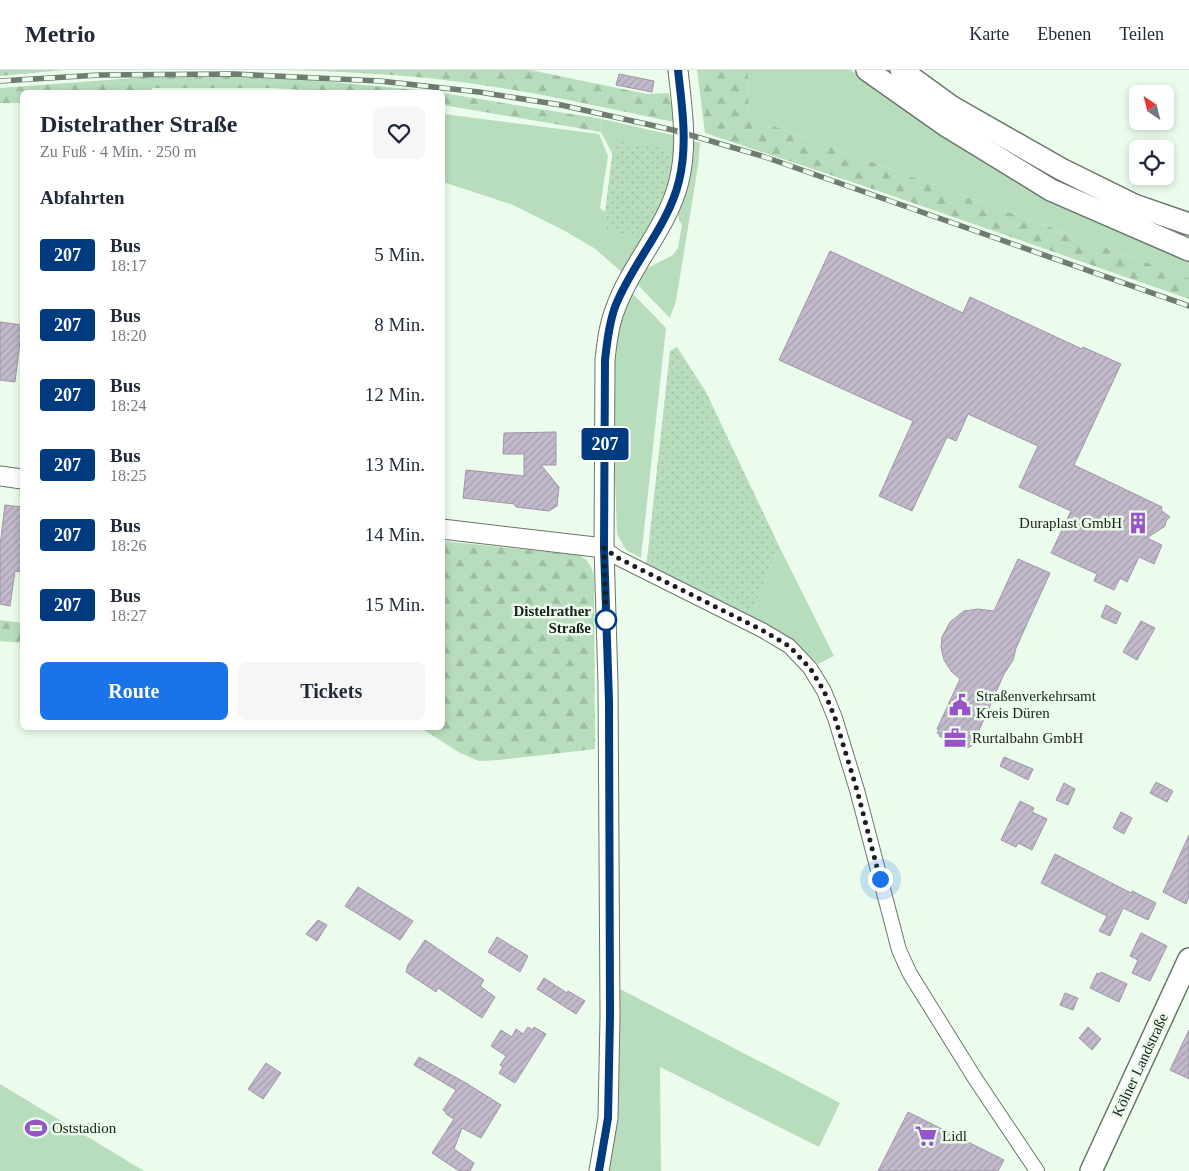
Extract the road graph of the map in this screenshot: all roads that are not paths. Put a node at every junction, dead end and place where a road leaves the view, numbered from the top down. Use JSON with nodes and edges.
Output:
{"nodes":[{"id":1,"x":678,"y":70,"type":"edge"},
{"id":2,"x":867,"y":70,"type":"edge"},
{"id":3,"x":901,"y":70,"type":"edge"},
{"id":4,"x":1189,"y":224,"type":"edge"},
{"id":5,"x":1189,"y":250,"type":"edge"},
{"id":6,"x":0,"y":476,"type":"edge"},
{"id":7,"x":20,"y":479,"type":"edge"},
{"id":8,"x":445,"y":529,"type":"edge"},
{"id":9,"x":604,"y":548,"type":"junction"},
{"id":10,"x":1189,"y":959,"type":"edge"},
{"id":11,"x":599,"y":1171,"type":"edge"},
{"id":12,"x":1037,"y":1171,"type":"edge"},
{"id":13,"x":1091,"y":1171,"type":"edge"}],
"edges":[{"from":1,"to":9,"type":"street"},
{"from":2,"to":5,"type":"main road"},
{"from":3,"to":4,"type":"main road"},
{"from":6,"to":7,"type":"street"},
{"from":8,"to":9,"type":"street"},
{"from":9,"to":11,"type":"street"},
{"from":9,"to":12,"type":"street"},
{"from":10,"to":13,"type":"main road","name":"Kölner Landstraße"}]}
